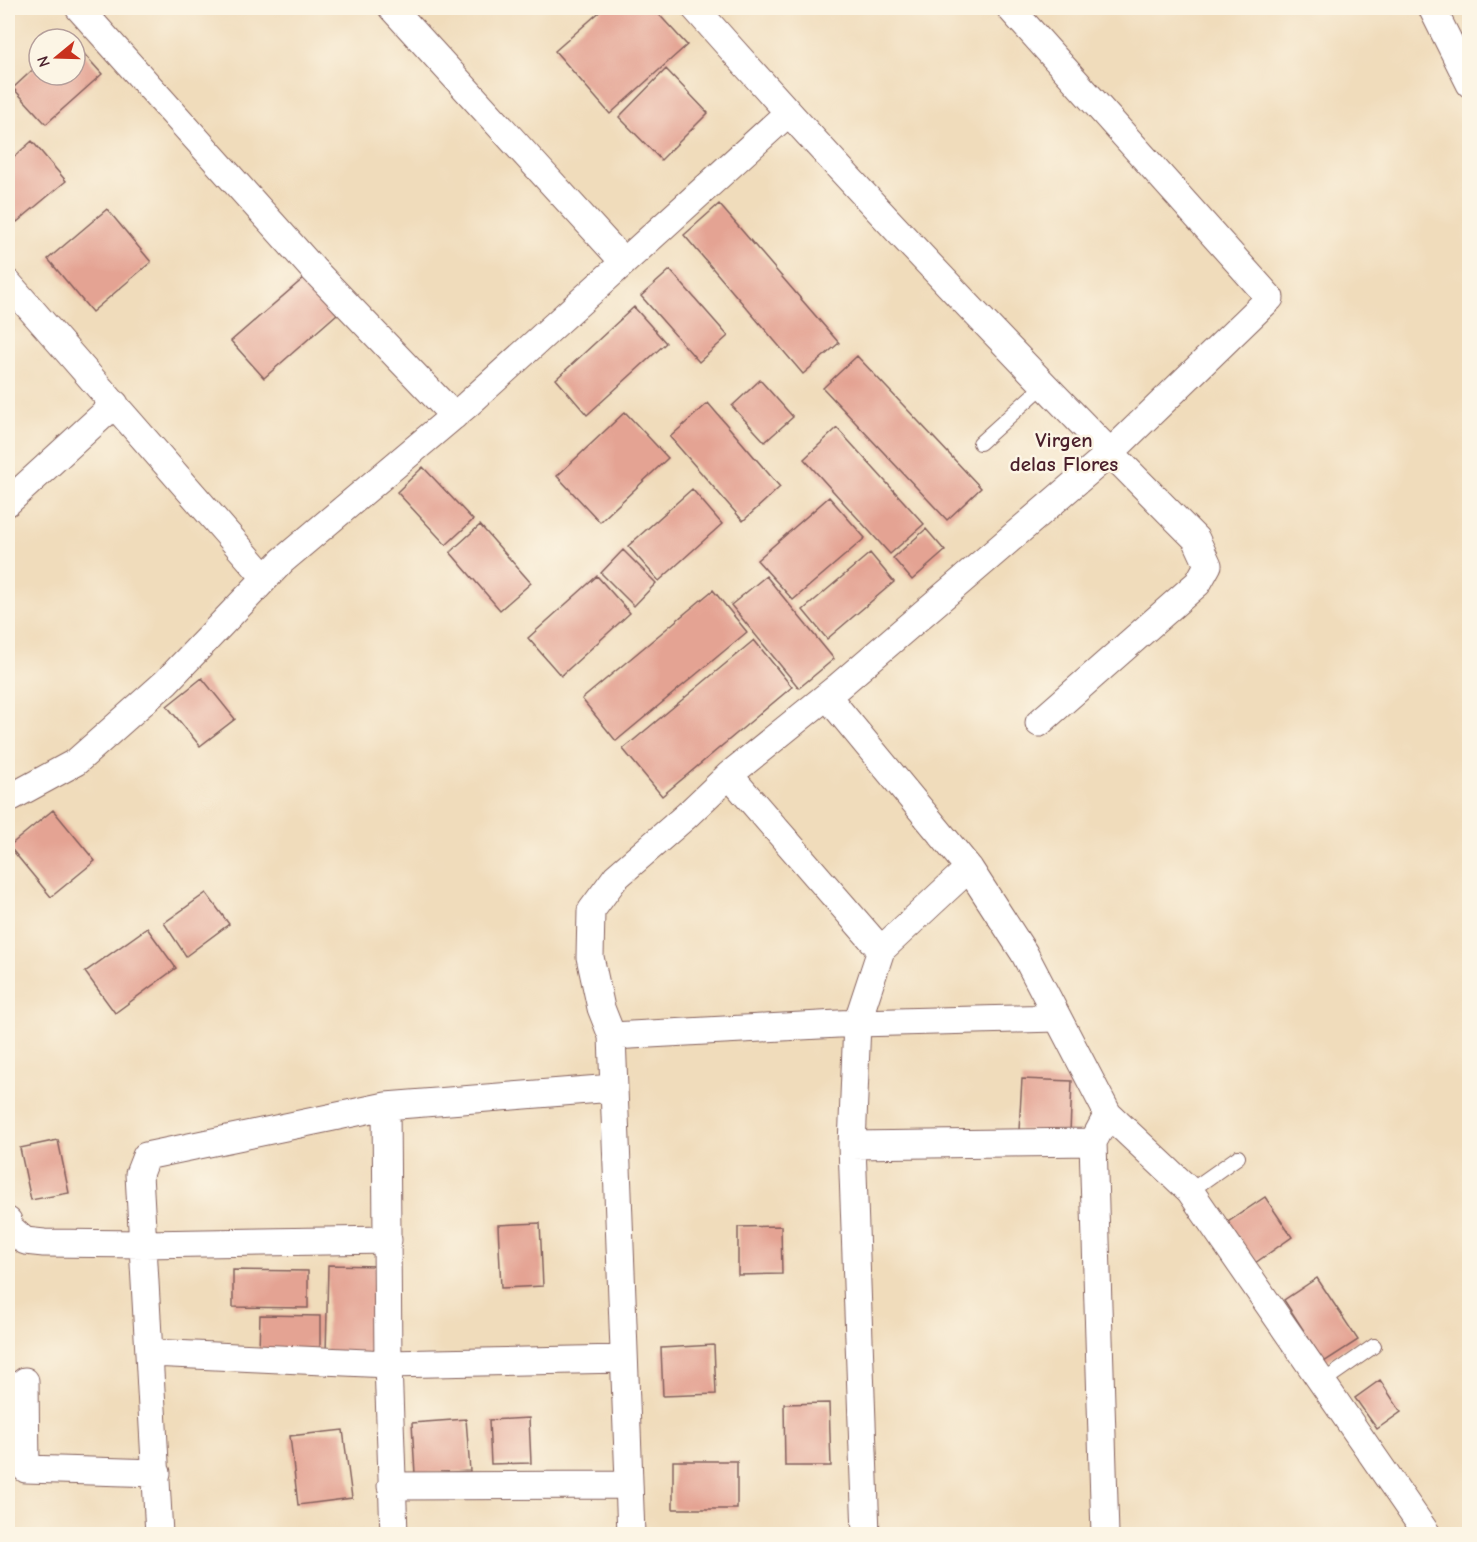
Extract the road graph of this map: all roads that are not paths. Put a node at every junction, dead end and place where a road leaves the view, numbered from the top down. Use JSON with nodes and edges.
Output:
{"nodes":[{"id":1,"x":79,"y":8,"type":"edge"},
{"id":2,"x":392,"y":8,"type":"edge"},
{"id":3,"x":695,"y":8,"type":"edge"},
{"id":4,"x":1010,"y":8,"type":"edge"},
{"id":5,"x":1432,"y":8,"type":"edge"},
{"id":6,"x":1470,"y":84,"type":"edge"},
{"id":7,"x":788,"y":113,"type":"junction"},
{"id":8,"x":623,"y":261,"type":"junction"},
{"id":9,"x":8,"y":283,"type":"edge"},
{"id":10,"x":1043,"y":386,"type":"junction"},
{"id":11,"x":115,"y":404,"type":"junction"},
{"id":12,"x":454,"y":416,"type":"junction"},
{"id":13,"x":980,"y":443,"type":"dead end"},
{"id":14,"x":1110,"y":453,"type":"junction"},
{"id":15,"x":8,"y":502,"type":"edge"},
{"id":16,"x":265,"y":578,"type":"junction"},
{"id":17,"x":827,"y":696,"type":"junction"},
{"id":18,"x":1039,"y":723,"type":"dead end"},
{"id":19,"x":729,"y":775,"type":"junction"},
{"id":20,"x":8,"y":799,"type":"edge"},
{"id":21,"x":969,"y":868,"type":"junction"},
{"id":22,"x":881,"y":950,"type":"junction"},
{"id":23,"x":1057,"y":1018,"type":"junction"},
{"id":24,"x":858,"y":1023,"type":"junction"},
{"id":25,"x":612,"y":1036,"type":"junction"},
{"id":26,"x":614,"y":1088,"type":"junction"},
{"id":27,"x":386,"y":1106,"type":"junction"},
{"id":28,"x":1108,"y":1114,"type":"junction"},
{"id":29,"x":1093,"y":1142,"type":"junction"},
{"id":30,"x":852,"y":1145,"type":"junction"},
{"id":31,"x":1238,"y":1157,"type":"dead end"},
{"id":32,"x":1190,"y":1191,"type":"junction"},
{"id":33,"x":8,"y":1221,"type":"edge"},
{"id":34,"x":388,"y":1240,"type":"junction"},
{"id":35,"x":145,"y":1244,"type":"junction"},
{"id":36,"x":1374,"y":1346,"type":"dead end"},
{"id":37,"x":151,"y":1353,"type":"junction"},
{"id":38,"x":623,"y":1359,"type":"junction"},
{"id":39,"x":388,"y":1364,"type":"junction"},
{"id":40,"x":24,"y":1381,"type":"dead end"},
{"id":41,"x":1321,"y":1383,"type":"junction"},
{"id":42,"x":157,"y":1473,"type":"junction"},
{"id":43,"x":629,"y":1485,"type":"junction"},
{"id":44,"x":391,"y":1486,"type":"junction"},
{"id":45,"x":159,"y":1534,"type":"edge"},
{"id":46,"x":394,"y":1534,"type":"edge"},
{"id":47,"x":631,"y":1534,"type":"edge"},
{"id":48,"x":866,"y":1534,"type":"edge"},
{"id":49,"x":1105,"y":1534,"type":"edge"},
{"id":50,"x":1427,"y":1534,"type":"edge"}],
"edges":[{"from":1,"to":12,"type":"street"},
{"from":2,"to":8,"type":"street"},
{"from":3,"to":7,"type":"street"},
{"from":4,"to":14,"type":"street"},
{"from":5,"to":6,"type":"street"},
{"from":7,"to":8,"type":"street"},
{"from":7,"to":10,"type":"street"},
{"from":8,"to":12,"type":"street"},
{"from":9,"to":11,"type":"street"},
{"from":10,"to":13,"type":"lane"},
{"from":10,"to":14,"type":"street"},
{"from":11,"to":15,"type":"street"},
{"from":11,"to":16,"type":"street"},
{"from":12,"to":16,"type":"street"},
{"from":14,"to":17,"type":"street"},
{"from":14,"to":18,"type":"street"},
{"from":16,"to":20,"type":"street"},
{"from":17,"to":19,"type":"street"},
{"from":17,"to":21,"type":"street"},
{"from":19,"to":22,"type":"street"},
{"from":19,"to":25,"type":"street"},
{"from":21,"to":22,"type":"street"},
{"from":21,"to":23,"type":"street"},
{"from":22,"to":24,"type":"street"},
{"from":23,"to":24,"type":"street"},
{"from":23,"to":28,"type":"street"},
{"from":24,"to":25,"type":"street"},
{"from":24,"to":30,"type":"street"},
{"from":25,"to":26,"type":"street"},
{"from":26,"to":27,"type":"street"},
{"from":26,"to":38,"type":"street"},
{"from":27,"to":34,"type":"street"},
{"from":27,"to":35,"type":"street"},
{"from":28,"to":29,"type":"street"},
{"from":28,"to":32,"type":"street"},
{"from":29,"to":30,"type":"street"},
{"from":29,"to":49,"type":"street"},
{"from":30,"to":48,"type":"street"},
{"from":31,"to":32,"type":"lane"},
{"from":32,"to":41,"type":"street"},
{"from":33,"to":35,"type":"street"},
{"from":34,"to":35,"type":"street"},
{"from":34,"to":39,"type":"street"},
{"from":35,"to":37,"type":"street"},
{"from":36,"to":41,"type":"lane"},
{"from":37,"to":39,"type":"street"},
{"from":37,"to":42,"type":"street"},
{"from":38,"to":39,"type":"street"},
{"from":38,"to":43,"type":"street"},
{"from":39,"to":44,"type":"street"},
{"from":40,"to":42,"type":"street"},
{"from":41,"to":50,"type":"street"},
{"from":42,"to":45,"type":"street"},
{"from":43,"to":44,"type":"street"},
{"from":43,"to":47,"type":"street"},
{"from":44,"to":46,"type":"street"}]}
